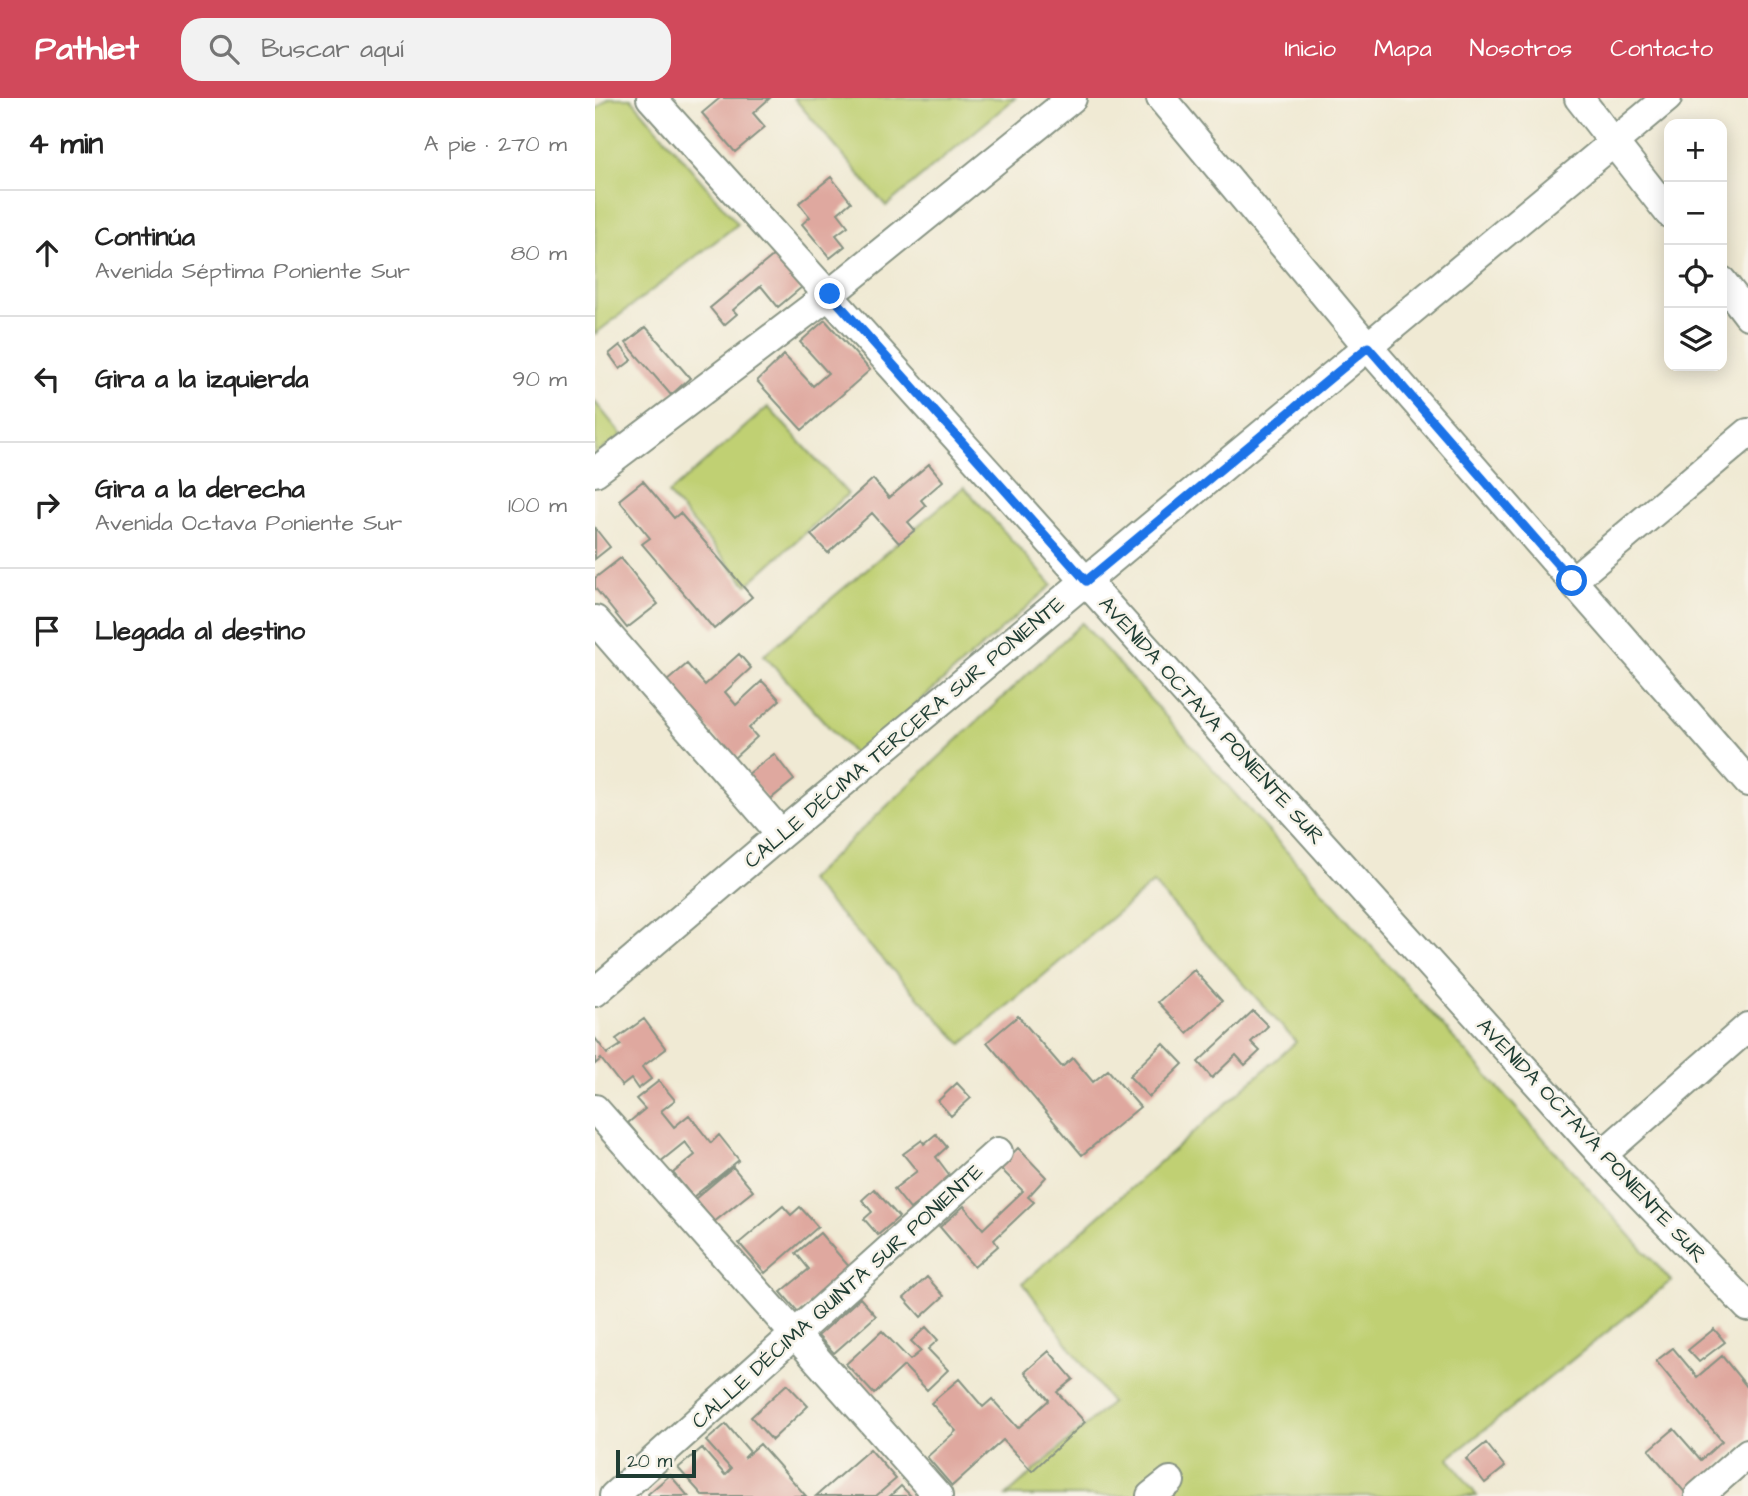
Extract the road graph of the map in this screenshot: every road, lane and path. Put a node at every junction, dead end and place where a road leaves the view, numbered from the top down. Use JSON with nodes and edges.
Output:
{"nodes":[{"id":1,"x":651,"y":98,"type":"edge"},
{"id":2,"x":1072,"y":98,"type":"edge"},
{"id":3,"x":1161,"y":98,"type":"edge"},
{"id":4,"x":1579,"y":98,"type":"edge"},
{"id":5,"x":1667,"y":98,"type":"edge"},
{"id":6,"x":1614,"y":142,"type":"junction"},
{"id":7,"x":1664,"y":207,"type":"edge"},
{"id":8,"x":1727,"y":288,"type":"edge"},
{"id":9,"x":830,"y":294,"type":"junction"},
{"id":10,"x":1748,"y":315,"type":"edge"},
{"id":11,"x":1368,"y":347,"type":"junction"},
{"id":12,"x":1748,"y":433,"type":"edge"},
{"id":13,"x":595,"y":472,"type":"edge"},
{"id":14,"x":1086,"y":581,"type":"junction"},
{"id":15,"x":1572,"y":581,"type":"junction"},
{"id":16,"x":595,"y":620,"type":"edge"},
{"id":17,"x":1748,"y":782,"type":"edge"},
{"id":18,"x":781,"y":834,"type":"junction"},
{"id":19,"x":595,"y":992,"type":"edge"},
{"id":20,"x":1748,"y":1027,"type":"edge"},
{"id":21,"x":595,"y":1109,"type":"edge"},
{"id":22,"x":998,"y":1152,"type":"dead end"},
{"id":23,"x":1602,"y":1154,"type":"junction"},
{"id":24,"x":1748,"y":1307,"type":"edge"},
{"id":25,"x":794,"y":1334,"type":"junction"},
{"id":26,"x":1748,"y":1453,"type":"edge"},
{"id":27,"x":614,"y":1496,"type":"edge"},
{"id":28,"x":938,"y":1496,"type":"edge"},
{"id":29,"x":1699,"y":1496,"type":"edge"}],
"edges":[{"from":1,"to":9,"type":"street","name":"AVENIDA OCTAVA PONIENTE SUR"},
{"from":2,"to":9,"type":"street"},
{"from":3,"to":11,"type":"street"},
{"from":4,"to":6,"type":"street"},
{"from":5,"to":6,"type":"street","name":"CALLE DÉCIMA TERCERA SUR PONIENTE"},
{"from":6,"to":7,"type":"street"},
{"from":6,"to":11,"type":"street","name":"CALLE DÉCIMA TERCERA SUR PONIENTE"},
{"from":8,"to":10,"type":"street"},
{"from":9,"to":13,"type":"street"},
{"from":9,"to":14,"type":"street","name":"AVENIDA OCTAVA PONIENTE SUR"},
{"from":11,"to":14,"type":"street","name":"CALLE DÉCIMA TERCERA SUR PONIENTE"},
{"from":11,"to":15,"type":"street"},
{"from":12,"to":15,"type":"street"},
{"from":14,"to":18,"type":"street","name":"CALLE DÉCIMA TERCERA SUR PONIENTE"},
{"from":14,"to":23,"type":"street","name":"AVENIDA OCTAVA PONIENTE SUR"},
{"from":15,"to":17,"type":"street"},
{"from":16,"to":18,"type":"street"},
{"from":18,"to":19,"type":"street","name":"CALLE DÉCIMA TERCERA SUR PONIENTE"},
{"from":20,"to":23,"type":"street"},
{"from":21,"to":25,"type":"street"},
{"from":22,"to":25,"type":"street","name":"CALLE DÉCIMA QUINTA SUR PONIENTE"},
{"from":23,"to":24,"type":"street","name":"AVENIDA OCTAVA PONIENTE SUR"},
{"from":25,"to":27,"type":"street","name":"CALLE DÉCIMA QUINTA SUR PONIENTE"},
{"from":25,"to":28,"type":"street"},
{"from":26,"to":29,"type":"street"}]}
